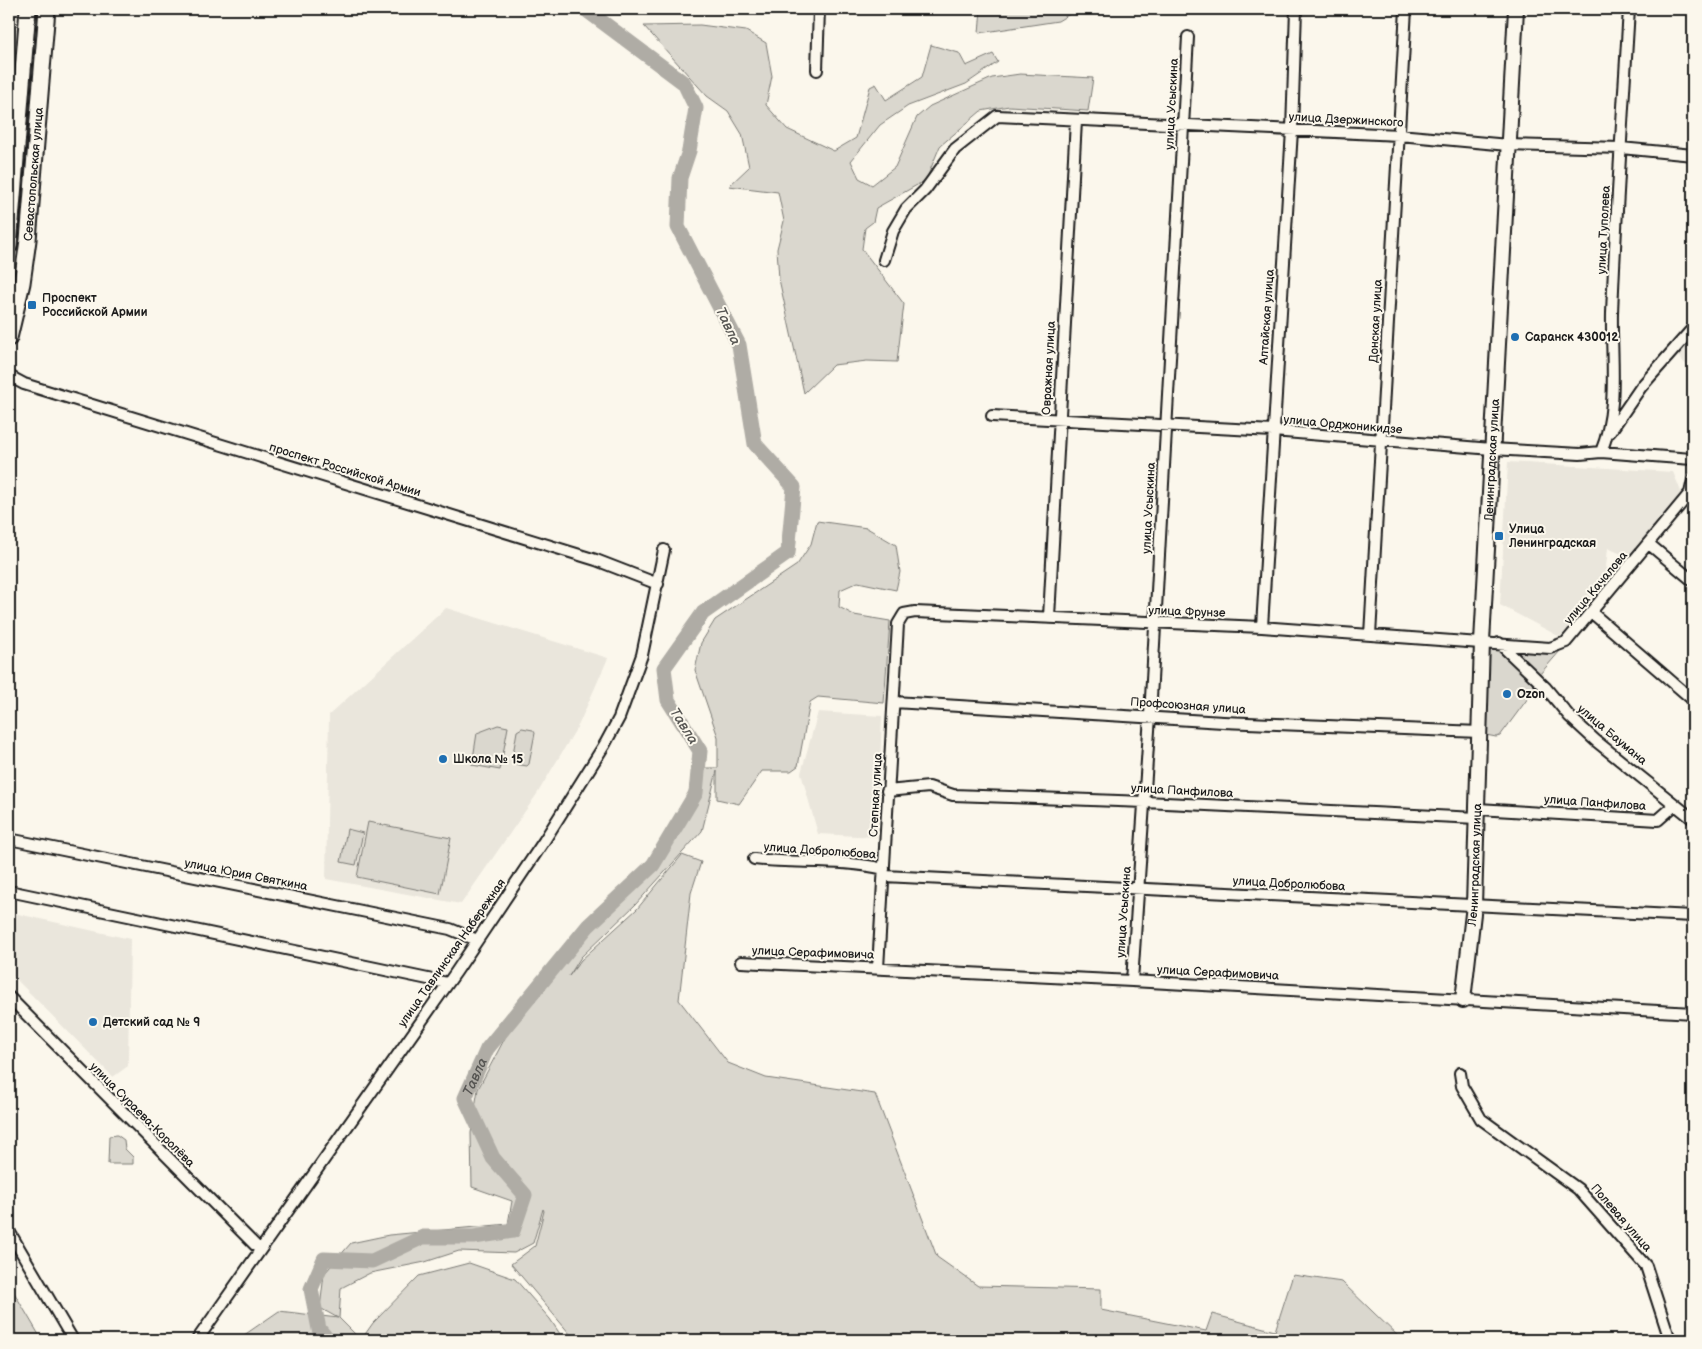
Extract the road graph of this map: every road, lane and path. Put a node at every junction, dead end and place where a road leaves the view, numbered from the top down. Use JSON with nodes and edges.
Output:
{"nodes":[{"id":1,"x":28,"y":9,"type":"edge"},
{"id":2,"x":47,"y":9,"type":"edge"},
{"id":3,"x":819,"y":9,"type":"edge"},
{"id":4,"x":1296,"y":9,"type":"edge"},
{"id":5,"x":1406,"y":9,"type":"edge"},
{"id":6,"x":1516,"y":9,"type":"edge"},
{"id":7,"x":1629,"y":9,"type":"edge"},
{"id":8,"x":1188,"y":37,"type":"dead end"},
{"id":9,"x":817,"y":70,"type":"dead end"},
{"id":10,"x":1076,"y":121,"type":"junction"},
{"id":11,"x":1183,"y":125,"type":"junction"},
{"id":12,"x":1292,"y":130,"type":"junction"},
{"id":13,"x":1399,"y":135,"type":"junction"},
{"id":14,"x":1508,"y":145,"type":"junction"},
{"id":15,"x":1621,"y":148,"type":"junction"},
{"id":16,"x":1693,"y":155,"type":"edge"},
{"id":17,"x":12,"y":181,"type":"edge"},
{"id":18,"x":9,"y":246,"type":"edge"},
{"id":19,"x":884,"y":260,"type":"dead end"},
{"id":20,"x":1693,"y":328,"type":"edge"},
{"id":21,"x":9,"y":338,"type":"edge"},
{"id":22,"x":9,"y":376,"type":"edge"},
{"id":23,"x":992,"y":416,"type":"dead end"},
{"id":24,"x":1058,"y":420,"type":"junction"},
{"id":25,"x":1166,"y":425,"type":"junction"},
{"id":26,"x":1273,"y":431,"type":"junction"},
{"id":27,"x":1608,"y":435,"type":"junction"},
{"id":28,"x":1381,"y":441,"type":"junction"},
{"id":29,"x":1492,"y":449,"type":"junction"},
{"id":30,"x":1601,"y":452,"type":"junction"},
{"id":31,"x":1693,"y":461,"type":"edge"},
{"id":32,"x":1693,"y":480,"type":"edge"},
{"id":33,"x":1649,"y":544,"type":"junction"},
{"id":34,"x":664,"y":550,"type":"dead end"},
{"id":35,"x":1693,"y":581,"type":"edge"},
{"id":36,"x":658,"y":584,"type":"junction"},
{"id":37,"x":1592,"y":612,"type":"junction"},
{"id":38,"x":1049,"y":617,"type":"junction"},
{"id":39,"x":1155,"y":623,"type":"junction"},
{"id":40,"x":898,"y":624,"type":"joint"},
{"id":41,"x":1262,"y":627,"type":"junction"},
{"id":42,"x":1370,"y":635,"type":"junction"},
{"id":43,"x":1482,"y":642,"type":"junction"},
{"id":44,"x":1499,"y":643,"type":"junction"},
{"id":45,"x":1693,"y":700,"type":"edge"},
{"id":46,"x":894,"y":702,"type":"junction"},
{"id":47,"x":1150,"y":716,"type":"junction"},
{"id":48,"x":1480,"y":732,"type":"junction"},
{"id":49,"x":887,"y":791,"type":"junction"},
{"id":50,"x":1145,"y":802,"type":"junction"},
{"id":51,"x":1675,"y":805,"type":"junction"},
{"id":52,"x":1478,"y":814,"type":"junction"},
{"id":53,"x":1693,"y":819,"type":"edge"},
{"id":54,"x":9,"y":839,"type":"edge"},
{"id":55,"x":754,"y":859,"type":"dead end"},
{"id":56,"x":884,"y":873,"type":"junction"},
{"id":57,"x":1138,"y":890,"type":"junction"},
{"id":58,"x":9,"y":891,"type":"edge"},
{"id":59,"x":1474,"y":905,"type":"junction"},
{"id":60,"x":1693,"y":916,"type":"edge"},
{"id":61,"x":477,"y":940,"type":"junction"},
{"id":62,"x":741,"y":962,"type":"dead end"},
{"id":63,"x":878,"y":968,"type":"junction"},
{"id":64,"x":1132,"y":981,"type":"junction"},
{"id":65,"x":447,"y":983,"type":"junction"},
{"id":66,"x":9,"y":997,"type":"edge"},
{"id":67,"x":1463,"y":1000,"type":"junction"},
{"id":68,"x":1693,"y":1013,"type":"edge"},
{"id":69,"x":1460,"y":1073,"type":"dead end"},
{"id":70,"x":9,"y":1230,"type":"edge"},
{"id":71,"x":260,"y":1250,"type":"junction"},
{"id":72,"x":73,"y":1340,"type":"edge"},
{"id":73,"x":198,"y":1340,"type":"edge"},
{"id":74,"x":1670,"y":1340,"type":"edge"}],
"edges":[{"from":1,"to":17,"type":"main road","name":"Севастопольская улица"},
{"from":2,"to":21,"type":"main road","name":"Севастопольская улица"},
{"from":3,"to":9,"type":"street"},
{"from":4,"to":12,"type":"street","name":"Алтайская улица"},
{"from":5,"to":13,"type":"street","name":"Донская улица"},
{"from":6,"to":14,"type":"street","name":"Ленинградская улица"},
{"from":7,"to":15,"type":"street","name":"улица Туполева"},
{"from":8,"to":11,"type":"street","name":"улица Усыскина"},
{"from":10,"to":11,"type":"street","name":"улица Дзержинского"},
{"from":10,"to":19,"type":"street","name":"улица Дзержинского"},
{"from":10,"to":24,"type":"street","name":"Овражная улица"},
{"from":11,"to":12,"type":"street","name":"улица Дзержинского"},
{"from":11,"to":25,"type":"street","name":"улица Усыскина"},
{"from":12,"to":13,"type":"street","name":"улица Дзержинского"},
{"from":12,"to":26,"type":"street","name":"Алтайская улица"},
{"from":13,"to":14,"type":"street","name":"улица Дзержинского"},
{"from":13,"to":28,"type":"street","name":"Донская улица"},
{"from":14,"to":15,"type":"street","name":"улица Дзержинского"},
{"from":14,"to":29,"type":"street","name":"Ленинградская улица"},
{"from":15,"to":16,"type":"street","name":"улица Дзержинского"},
{"from":15,"to":27,"type":"street","name":"улица Туполева"},
{"from":17,"to":18,"type":"main road","name":"Севастопольская улица"},
{"from":20,"to":27,"type":"street"},
{"from":22,"to":36,"type":"street","name":"проспект Российской Армии"},
{"from":23,"to":24,"type":"street","name":"улица Орджоникидзе"},
{"from":24,"to":25,"type":"street","name":"улица Орджоникидзе"},
{"from":24,"to":38,"type":"street","name":"Овражная улица"},
{"from":25,"to":26,"type":"street","name":"улица Орджоникидзе"},
{"from":25,"to":39,"type":"street","name":"улица Усыскина"},
{"from":26,"to":28,"type":"street","name":"улица Орджоникидзе"},
{"from":26,"to":41,"type":"street","name":"Алтайская улица"},
{"from":27,"to":30,"type":"street","name":"улица Туполева"},
{"from":28,"to":29,"type":"street","name":"улица Орджоникидзе"},
{"from":28,"to":42,"type":"street","name":"Донская улица"},
{"from":29,"to":30,"type":"street","name":"улица Орджоникидзе"},
{"from":29,"to":43,"type":"street","name":"Ленинградская улица"},
{"from":30,"to":31,"type":"street","name":"улица Орджоникидзе"},
{"from":32,"to":33,"type":"street","name":"улица Качалова"},
{"from":33,"to":35,"type":"street"},
{"from":33,"to":37,"type":"street","name":"улица Качалова"},
{"from":34,"to":36,"type":"street","name":"улица Тавлинская Набережная"},
{"from":36,"to":61,"type":"street","name":"улица Тавлинская Набережная"},
{"from":37,"to":44,"type":"street","name":"улица Качалова"},
{"from":37,"to":45,"type":"street"},
{"from":38,"to":39,"type":"street","name":"улица Фрунзе"},
{"from":38,"to":40,"type":"street","name":"улица Фрунзе"},
{"from":39,"to":41,"type":"street","name":"улица Фрунзе"},
{"from":39,"to":47,"type":"street","name":"улица Усыскина"},
{"from":40,"to":46,"type":"street","name":"Степная улица"},
{"from":41,"to":42,"type":"street","name":"улица Фрунзе"},
{"from":42,"to":43,"type":"street","name":"улица Фрунзе"},
{"from":43,"to":44,"type":"street","name":"улица Качалова"},
{"from":43,"to":48,"type":"street","name":"Ленинградская улица"},
{"from":44,"to":51,"type":"street","name":"улица Баумана"},
{"from":46,"to":47,"type":"street","name":"Профсоюзная улица"},
{"from":46,"to":49,"type":"street","name":"Степная улица"},
{"from":47,"to":48,"type":"street","name":"Профсоюзная улица"},
{"from":47,"to":50,"type":"street","name":"улица Усыскина"},
{"from":48,"to":52,"type":"street","name":"Ленинградская улица"},
{"from":49,"to":50,"type":"street","name":"улица Панфилова"},
{"from":49,"to":56,"type":"street","name":"Степная улица"},
{"from":50,"to":52,"type":"street","name":"улица Панфилова"},
{"from":50,"to":57,"type":"street","name":"улица Усыскина"},
{"from":51,"to":52,"type":"street","name":"улица Панфилова"},
{"from":51,"to":53,"type":"street","name":"улица Баумана"},
{"from":52,"to":59,"type":"street","name":"Ленинградская улица"},
{"from":54,"to":61,"type":"street","name":"улица Юрия Святкина"},
{"from":55,"to":56,"type":"street","name":"улица Добролюбова"},
{"from":56,"to":57,"type":"street","name":"улица Добролюбова"},
{"from":56,"to":63,"type":"street","name":"Степная улица"},
{"from":57,"to":59,"type":"street","name":"улица Добролюбова"},
{"from":57,"to":64,"type":"street","name":"улица Усыскина"},
{"from":58,"to":65,"type":"street"},
{"from":59,"to":60,"type":"street","name":"улица Добролюбова"},
{"from":59,"to":67,"type":"street","name":"Ленинградская улица"},
{"from":61,"to":65,"type":"street","name":"улица Тавлинская Набережная"},
{"from":62,"to":63,"type":"street","name":"улица Серафимовича"},
{"from":63,"to":64,"type":"street","name":"улица Серафимовича"},
{"from":64,"to":67,"type":"street","name":"улица Серафимовича"},
{"from":65,"to":71,"type":"street","name":"улица Тавлинская Набережная"},
{"from":66,"to":71,"type":"street","name":"улица Сураева-Королёва"},
{"from":67,"to":68,"type":"street","name":"улица Серафимовича"},
{"from":69,"to":74,"type":"street","name":"Полевая улица"},
{"from":70,"to":72,"type":"street"},
{"from":71,"to":73,"type":"street","name":"улица Тавлинская Набережная"}]}
